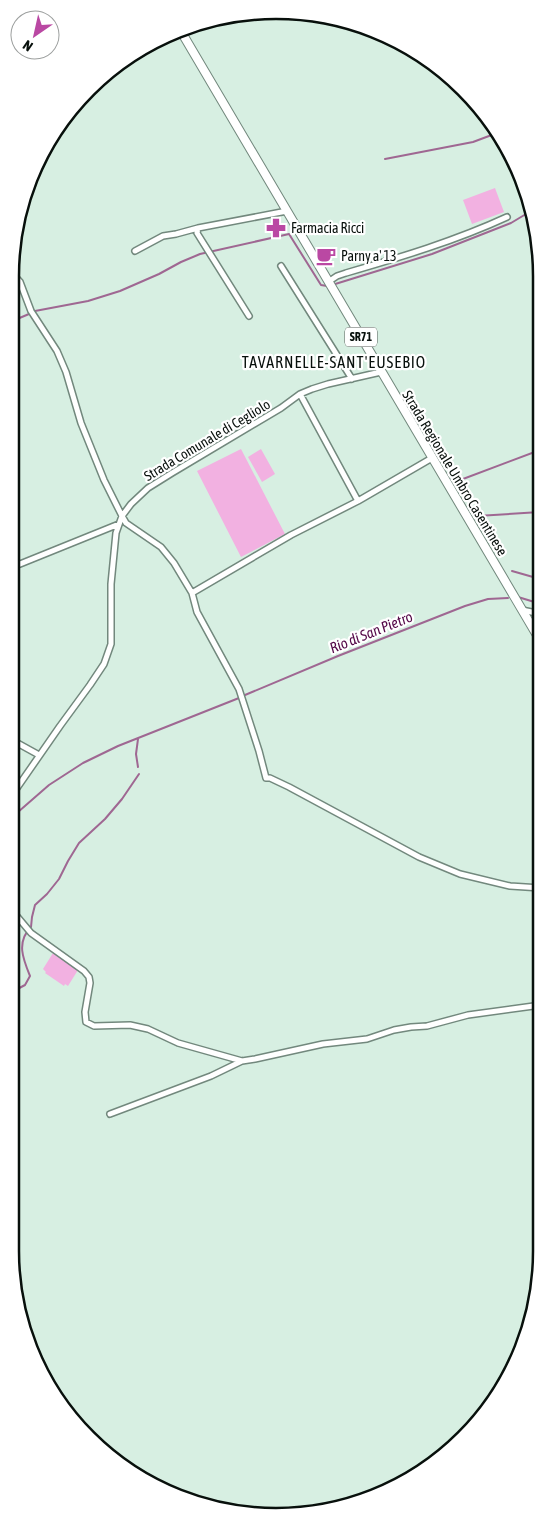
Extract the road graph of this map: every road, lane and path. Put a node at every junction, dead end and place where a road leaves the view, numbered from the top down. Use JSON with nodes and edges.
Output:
{"nodes":[{"id":1,"x":184,"y":36,"type":"edge"},
{"id":2,"x":287,"y":211,"type":"junction"},
{"id":3,"x":507,"y":217,"type":"dead end"},
{"id":4,"x":198,"y":228,"type":"junction"},
{"id":5,"x":134,"y":251,"type":"dead end"},
{"id":6,"x":281,"y":266,"type":"dead end"},
{"id":7,"x":19,"y":281,"type":"edge"},
{"id":8,"x":328,"y":282,"type":"junction"},
{"id":9,"x":249,"y":316,"type":"dead end"},
{"id":10,"x":381,"y":372,"type":"junction"},
{"id":11,"x":352,"y":379,"type":"junction"},
{"id":12,"x":300,"y":394,"type":"junction"},
{"id":13,"x":432,"y":458,"type":"junction"},
{"id":14,"x":358,"y":501,"type":"junction"},
{"id":15,"x":122,"y":516,"type":"junction"},
{"id":16,"x":119,"y":524,"type":"junction"},
{"id":17,"x":19,"y":564,"type":"edge"},
{"id":18,"x":192,"y":592,"type":"junction"},
{"id":19,"x":522,"y":610,"type":"junction"},
{"id":20,"x":533,"y":612,"type":"edge"},
{"id":21,"x":533,"y":629,"type":"edge"},
{"id":22,"x":19,"y":744,"type":"edge"},
{"id":23,"x":39,"y":755,"type":"junction"},
{"id":24,"x":19,"y":785,"type":"edge"},
{"id":25,"x":533,"y":887,"type":"edge"},
{"id":26,"x":19,"y":919,"type":"edge"},
{"id":27,"x":533,"y":1006,"type":"edge"},
{"id":28,"x":242,"y":1061,"type":"junction"},
{"id":29,"x":110,"y":1114,"type":"dead end"}],
"edges":[{"from":1,"to":2,"type":"main road","name":"Strada Regionale Umbro Casentinese","number":"SR71"},
{"from":2,"to":4,"type":"street"},
{"from":2,"to":8,"type":"main road","name":"Strada Regionale Umbro Casentinese","number":"SR71"},
{"from":3,"to":8,"type":"street"},
{"from":4,"to":5,"type":"street"},
{"from":4,"to":9,"type":"street"},
{"from":6,"to":11,"type":"street"},
{"from":7,"to":15,"type":"street"},
{"from":8,"to":10,"type":"main road","name":"Strada Regionale Umbro Casentinese","number":"SR71"},
{"from":10,"to":11,"type":"street","name":"Strada Comunale di Cegliolo"},
{"from":10,"to":13,"type":"main road","name":"Strada Regionale Umbro Casentinese","number":"SR71"},
{"from":11,"to":12,"type":"street","name":"Strada Comunale di Cegliolo"},
{"from":12,"to":14,"type":"street"},
{"from":12,"to":15,"type":"street","name":"Strada Comunale di Cegliolo"},
{"from":13,"to":14,"type":"street"},
{"from":13,"to":19,"type":"main road","name":"Strada Regionale Umbro Casentinese","number":"SR71"},
{"from":14,"to":18,"type":"street"},
{"from":15,"to":16,"type":"street","name":"Strada Comunale di Cegliolo"},
{"from":15,"to":18,"type":"street"},
{"from":16,"to":17,"type":"street"},
{"from":16,"to":23,"type":"street","name":"Strada Comunale di Cegliolo"},
{"from":18,"to":25,"type":"street"},
{"from":19,"to":20,"type":"street"},
{"from":19,"to":21,"type":"main road","name":"Strada Regionale Umbro Casentinese","number":"SR71"},
{"from":22,"to":23,"type":"street"},
{"from":23,"to":24,"type":"street","name":"Strada Comunale di Cegliolo"},
{"from":26,"to":28,"type":"street"},
{"from":27,"to":28,"type":"street"},
{"from":28,"to":29,"type":"street"}]}
